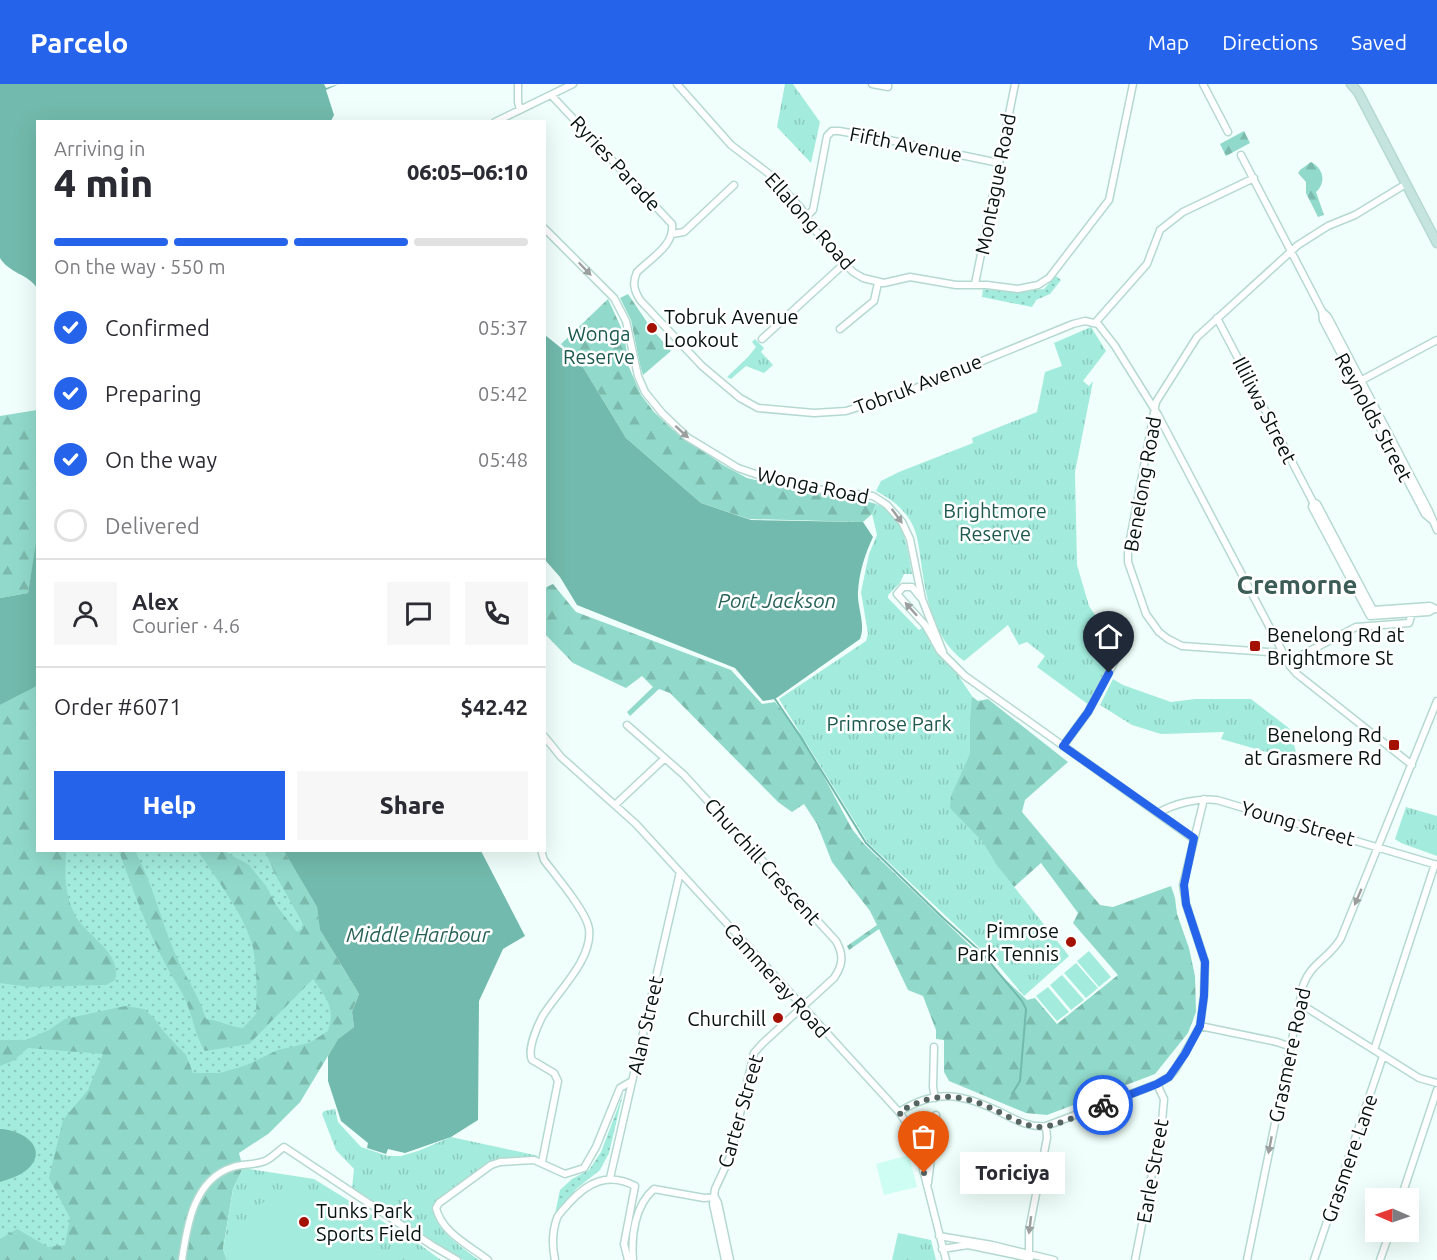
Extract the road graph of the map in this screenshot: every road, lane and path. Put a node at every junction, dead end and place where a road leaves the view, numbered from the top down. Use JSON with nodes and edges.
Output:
{"nodes":[{"id":1,"x":518,"y":84,"type":"edge"},
{"id":2,"x":573,"y":84,"type":"edge"},
{"id":3,"x":677,"y":84,"type":"edge"},
{"id":4,"x":872,"y":84,"type":"edge"},
{"id":5,"x":1015,"y":84,"type":"edge"},
{"id":6,"x":1133,"y":84,"type":"edge"},
{"id":7,"x":1203,"y":84,"type":"edge"},
{"id":8,"x":1351,"y":84,"type":"edge"},
{"id":9,"x":888,"y":86,"type":"edge"},
{"id":10,"x":1357,"y":88,"type":"edge"},
{"id":11,"x":552,"y":96,"type":"junction"},
{"id":12,"x":520,"y":110,"type":"junction"},
{"id":13,"x":499,"y":120,"type":"edge"},
{"id":14,"x":1228,"y":132,"type":"dead end"},
{"id":15,"x":1241,"y":155,"type":"dead end"},
{"id":16,"x":999,"y":163,"type":"junction"},
{"id":17,"x":1254,"y":178,"type":"junction"},
{"id":18,"x":1406,"y":184,"type":"junction"},
{"id":19,"x":734,"y":185,"type":"dead end"},
{"id":20,"x":807,"y":216,"type":"junction"},
{"id":21,"x":546,"y":230,"type":"edge"},
{"id":22,"x":672,"y":234,"type":"junction"},
{"id":23,"x":1437,"y":243,"type":"edge"},
{"id":24,"x":1291,"y":252,"type":"junction"},
{"id":25,"x":844,"y":263,"type":"junction"},
{"id":26,"x":878,"y":283,"type":"junction"},
{"id":27,"x":975,"y":284,"type":"junction"},
{"id":28,"x":1322,"y":311,"type":"junction"},
{"id":29,"x":1217,"y":318,"type":"junction"},
{"id":30,"x":1097,"y":324,"type":"junction"},
{"id":31,"x":840,"y":329,"type":"dead end"},
{"id":32,"x":762,"y":339,"type":"dead end"},
{"id":33,"x":1437,"y":340,"type":"edge"},
{"id":34,"x":1362,"y":380,"type":"junction"},
{"id":35,"x":1155,"y":409,"type":"junction"},
{"id":36,"x":1312,"y":502,"type":"junction"},
{"id":37,"x":1432,"y":520,"type":"junction"},
{"id":38,"x":1437,"y":530,"type":"edge"},
{"id":39,"x":922,"y":599,"type":"junction"},
{"id":40,"x":1436,"y":609,"type":"edge"},
{"id":41,"x":1412,"y":613,"type":"junction"},
{"id":42,"x":943,"y":652,"type":"junction"},
{"id":43,"x":1283,"y":653,"type":"junction"},
{"id":44,"x":1117,"y":657,"type":"dead end"},
{"id":45,"x":1288,"y":662,"type":"junction"},
{"id":46,"x":1437,"y":701,"type":"edge"},
{"id":47,"x":627,"y":725,"type":"dead end"},
{"id":48,"x":546,"y":737,"type":"edge"},
{"id":49,"x":1063,"y":746,"type":"junction"},
{"id":50,"x":665,"y":758,"type":"junction"},
{"id":51,"x":1412,"y":765,"type":"junction"},
{"id":52,"x":1204,"y":799,"type":"junction"},
{"id":53,"x":615,"y":805,"type":"junction"},
{"id":54,"x":1158,"y":813,"type":"junction"},
{"id":55,"x":1194,"y":838,"type":"junction"},
{"id":56,"x":1379,"y":846,"type":"junction"},
{"id":57,"x":541,"y":852,"type":"edge"},
{"id":58,"x":1436,"y":865,"type":"edge"},
{"id":59,"x":680,"y":872,"type":"junction"},
{"id":60,"x":1299,"y":1003,"type":"junction"},
{"id":61,"x":802,"y":1007,"type":"junction"},
{"id":62,"x":1200,"y":1026,"type":"junction"},
{"id":63,"x":933,"y":1047,"type":"dead end"},
{"id":64,"x":1291,"y":1047,"type":"junction"},
{"id":65,"x":1374,"y":1050,"type":"junction"},
{"id":66,"x":1383,"y":1056,"type":"junction"},
{"id":67,"x":632,"y":1081,"type":"junction"},
{"id":68,"x":1437,"y":1083,"type":"edge"},
{"id":69,"x":1157,"y":1084,"type":"junction"},
{"id":70,"x":1437,"y":1090,"type":"edge"},
{"id":71,"x":935,"y":1098,"type":"junction"},
{"id":72,"x":899,"y":1112,"type":"junction"},
{"id":73,"x":936,"y":1115,"type":"dead end"},
{"id":74,"x":1047,"y":1126,"type":"junction"},
{"id":75,"x":932,"y":1156,"type":"junction"},
{"id":76,"x":921,"y":1159,"type":"junction"},
{"id":77,"x":542,"y":1162,"type":"junction"},
{"id":78,"x":610,"y":1178,"type":"junction"},
{"id":79,"x":927,"y":1187,"type":"junction"},
{"id":80,"x":1404,"y":1188,"type":"edge"},
{"id":81,"x":715,"y":1197,"type":"junction"},
{"id":82,"x":939,"y":1236,"type":"junction"},
{"id":83,"x":1386,"y":1242,"type":"edge"},
{"id":84,"x":942,"y":1249,"type":"junction"},
{"id":85,"x":1029,"y":1253,"type":"junction"},
{"id":86,"x":182,"y":1260,"type":"edge"},
{"id":87,"x":457,"y":1260,"type":"edge"},
{"id":88,"x":488,"y":1260,"type":"edge"},
{"id":89,"x":555,"y":1260,"type":"edge"},
{"id":90,"x":628,"y":1260,"type":"edge"},
{"id":91,"x":633,"y":1260,"type":"edge"},
{"id":92,"x":725,"y":1260,"type":"edge"},
{"id":93,"x":730,"y":1260,"type":"edge"},
{"id":94,"x":946,"y":1260,"type":"edge"},
{"id":95,"x":1043,"y":1260,"type":"edge"},
{"id":96,"x":1054,"y":1260,"type":"edge"},
{"id":97,"x":1135,"y":1260,"type":"edge"},
{"id":98,"x":1247,"y":1260,"type":"edge"},
{"id":99,"x":1314,"y":1260,"type":"edge"},
{"id":100,"x":1380,"y":1260,"type":"edge"}],
"edges":[{"from":1,"to":12,"type":"street"},
{"from":2,"to":11,"type":"street"},
{"from":3,"to":20,"type":"street","name":"Ellalong Road"},
{"from":4,"to":9,"type":"street"},
{"from":5,"to":16,"type":"street","name":"Montague Road"},
{"from":6,"to":27,"type":"street"},
{"from":7,"to":14,"type":"street"},
{"from":8,"to":10,"type":"main road"},
{"from":10,"to":18,"type":"main road"},
{"from":11,"to":12,"type":"street"},
{"from":11,"to":22,"type":"street","name":"Ryries Parade"},
{"from":12,"to":13,"type":"street"},
{"from":15,"to":17,"type":"street","name":"Reynolds Street"},
{"from":16,"to":20,"type":"street","name":"Fifth Avenue"},
{"from":16,"to":27,"type":"street","name":"Montague Road"},
{"from":17,"to":24,"type":"street","name":"Reynolds Street"},
{"from":17,"to":30,"type":"street"},
{"from":18,"to":23,"type":"main road"},
{"from":18,"to":24,"type":"street","name":"Benelong Road"},
{"from":19,"to":22,"type":"street"},
{"from":20,"to":25,"type":"street","name":"Ellalong Road"},
{"from":21,"to":39,"type":"street","name":"Wonga Road","one_way":true},
{"from":22,"to":30,"type":"street","name":"Tobruk Avenue"},
{"from":24,"to":28,"type":"street","name":"Reynolds Street"},
{"from":24,"to":29,"type":"street","name":"Benelong Road"},
{"from":25,"to":26,"type":"street","name":"Ellalong Road"},
{"from":25,"to":32,"type":"street"},
{"from":26,"to":27,"type":"street"},
{"from":26,"to":31,"type":"street"},
{"from":28,"to":34,"type":"street","name":"Reynolds Street"},
{"from":28,"to":37,"type":"street","name":"Reynolds Street"},
{"from":29,"to":35,"type":"street","name":"Benelong Road"},
{"from":29,"to":36,"type":"street","name":"Illiliwa Street"},
{"from":30,"to":35,"type":"street"},
{"from":33,"to":34,"type":"street"},
{"from":34,"to":37,"type":"street","name":"Reynolds Street"},
{"from":35,"to":43,"type":"street"},
{"from":35,"to":43,"type":"street","name":"Benelong Road"},
{"from":36,"to":40,"type":"street","name":"Illiliwa Street"},
{"from":36,"to":41,"type":"street","name":"Illiliwa Street"},
{"from":37,"to":38,"type":"street","name":"Reynolds Street"},
{"from":39,"to":42,"type":"street"},
{"from":42,"to":39,"type":"street","one_way":true},
{"from":40,"to":41,"type":"street","name":"Illiliwa Street"},
{"from":41,"to":45,"type":"street"},
{"from":42,"to":49,"type":"street"},
{"from":43,"to":45,"type":"street"},
{"from":44,"to":49,"type":"street"},
{"from":45,"to":51,"type":"street"},
{"from":46,"to":51,"type":"street","name":"Grasmere Road"},
{"from":47,"to":50,"type":"street","name":"Churchill Crescent"},
{"from":48,"to":53,"type":"street","name":"Cammeray Road"},
{"from":49,"to":54,"type":"street"},
{"from":50,"to":53,"type":"street"},
{"from":50,"to":61,"type":"street","name":"Churchill Crescent"},
{"from":51,"to":56,"type":"street","name":"Grasmere Road"},
{"from":52,"to":54,"type":"street","name":"Young Street"},
{"from":52,"to":55,"type":"street"},
{"from":52,"to":56,"type":"street","name":"Young Street"},
{"from":53,"to":59,"type":"street","name":"Cammeray Road"},
{"from":54,"to":55,"type":"street"},
{"from":55,"to":62,"type":"street"},
{"from":56,"to":58,"type":"street","name":"Young Street"},
{"from":56,"to":60,"type":"street","name":"Grasmere Road","one_way":true},
{"from":57,"to":77,"type":"street"},
{"from":58,"to":65,"type":"street"},
{"from":59,"to":61,"type":"street","name":"Cammeray Road"},
{"from":59,"to":67,"type":"street","name":"Alan Street"},
{"from":60,"to":64,"type":"street","name":"Grasmere Road"},
{"from":60,"to":65,"type":"street"},
{"from":61,"to":72,"type":"street","name":"Cammeray Road"},
{"from":61,"to":81,"type":"street","name":"Carter Street"},
{"from":62,"to":64,"type":"street"},
{"from":62,"to":69,"type":"street"},
{"from":63,"to":71,"type":"street"},
{"from":64,"to":98,"type":"street","name":"Grasmere Road","one_way":true},
{"from":65,"to":66,"type":"street"},
{"from":66,"to":68,"type":"street"},
{"from":66,"to":99,"type":"street","name":"Grasmere Lane"},
{"from":67,"to":77,"type":"street"},
{"from":67,"to":78,"type":"street","name":"Alan Street"},
{"from":69,"to":74,"type":"street"},
{"from":69,"to":97,"type":"street","name":"Earle Street"},
{"from":70,"to":80,"type":"street"},
{"from":71,"to":72,"type":"street"},
{"from":71,"to":74,"type":"street"},
{"from":72,"to":76,"type":"street","name":"Cammeray Road"},
{"from":73,"to":75,"type":"street"},
{"from":74,"to":85,"type":"street","one_way":true},
{"from":75,"to":76,"type":"street"},
{"from":75,"to":79,"type":"street"},
{"from":76,"to":79,"type":"street","name":"Cammeray Road"},
{"from":77,"to":88,"type":"street"},
{"from":78,"to":89,"type":"street"},
{"from":78,"to":90,"type":"street"},
{"from":79,"to":82,"type":"street","name":"Cammeray Road"},
{"from":81,"to":91,"type":"street"},
{"from":81,"to":92,"type":"street","name":"Carter Street"},
{"from":81,"to":93,"type":"street"},
{"from":82,"to":84,"type":"street","name":"Cammeray Road"},
{"from":82,"to":85,"type":"street"},
{"from":83,"to":100,"type":"street"},
{"from":84,"to":94,"type":"street","name":"Cammeray Road"},
{"from":84,"to":95,"type":"street"},
{"from":85,"to":96,"type":"street"},
{"from":86,"to":87,"type":"street"}]}
